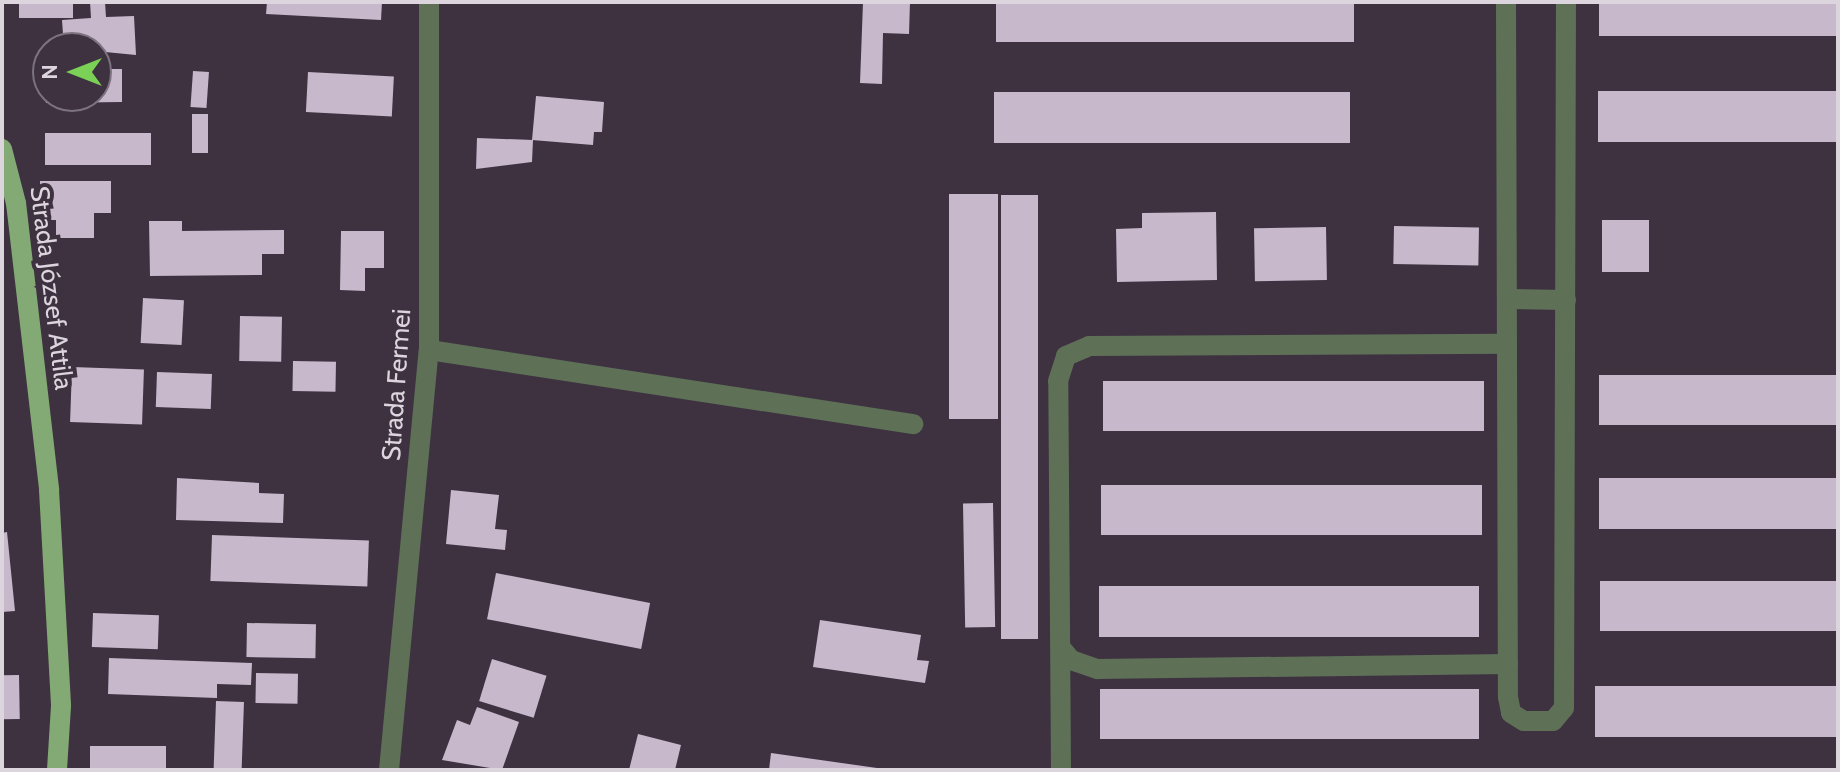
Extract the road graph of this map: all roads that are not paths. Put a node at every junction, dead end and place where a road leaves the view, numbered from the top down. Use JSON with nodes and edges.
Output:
{"nodes":[{"id":1,"x":429,"y":2,"type":"edge"},
{"id":2,"x":1506,"y":2,"type":"edge"},
{"id":3,"x":1566,"y":2,"type":"edge"},
{"id":4,"x":2,"y":149,"type":"edge"},
{"id":5,"x":6,"y":172,"type":"edge"},
{"id":6,"x":1507,"y":299,"type":"junction"},
{"id":7,"x":1566,"y":300,"type":"junction"},
{"id":8,"x":1507,"y":344,"type":"junction"},
{"id":9,"x":429,"y":350,"type":"junction"},
{"id":10,"x":913,"y":424,"type":"dead end"},
{"id":11,"x":1061,"y":648,"type":"junction"},
{"id":12,"x":1508,"y":664,"type":"junction"},
{"id":13,"x":57,"y":770,"type":"edge"},
{"id":14,"x":389,"y":770,"type":"edge"},
{"id":15,"x":1061,"y":770,"type":"edge"}],
"edges":[{"from":1,"to":9,"type":"street","name":"Strada Fermei"},
{"from":2,"to":6,"type":"street"},
{"from":3,"to":7,"type":"street"},
{"from":4,"to":5,"type":"main road","name":"Strada József Attila"},
{"from":5,"to":13,"type":"main road","name":"Strada József Attila"},
{"from":6,"to":7,"type":"street"},
{"from":6,"to":8,"type":"street"},
{"from":7,"to":12,"type":"street"},
{"from":8,"to":11,"type":"street"},
{"from":8,"to":12,"type":"street"},
{"from":9,"to":10,"type":"street"},
{"from":9,"to":14,"type":"street","name":"Strada Fermei"},
{"from":11,"to":12,"type":"street"},
{"from":11,"to":15,"type":"street"}]}
